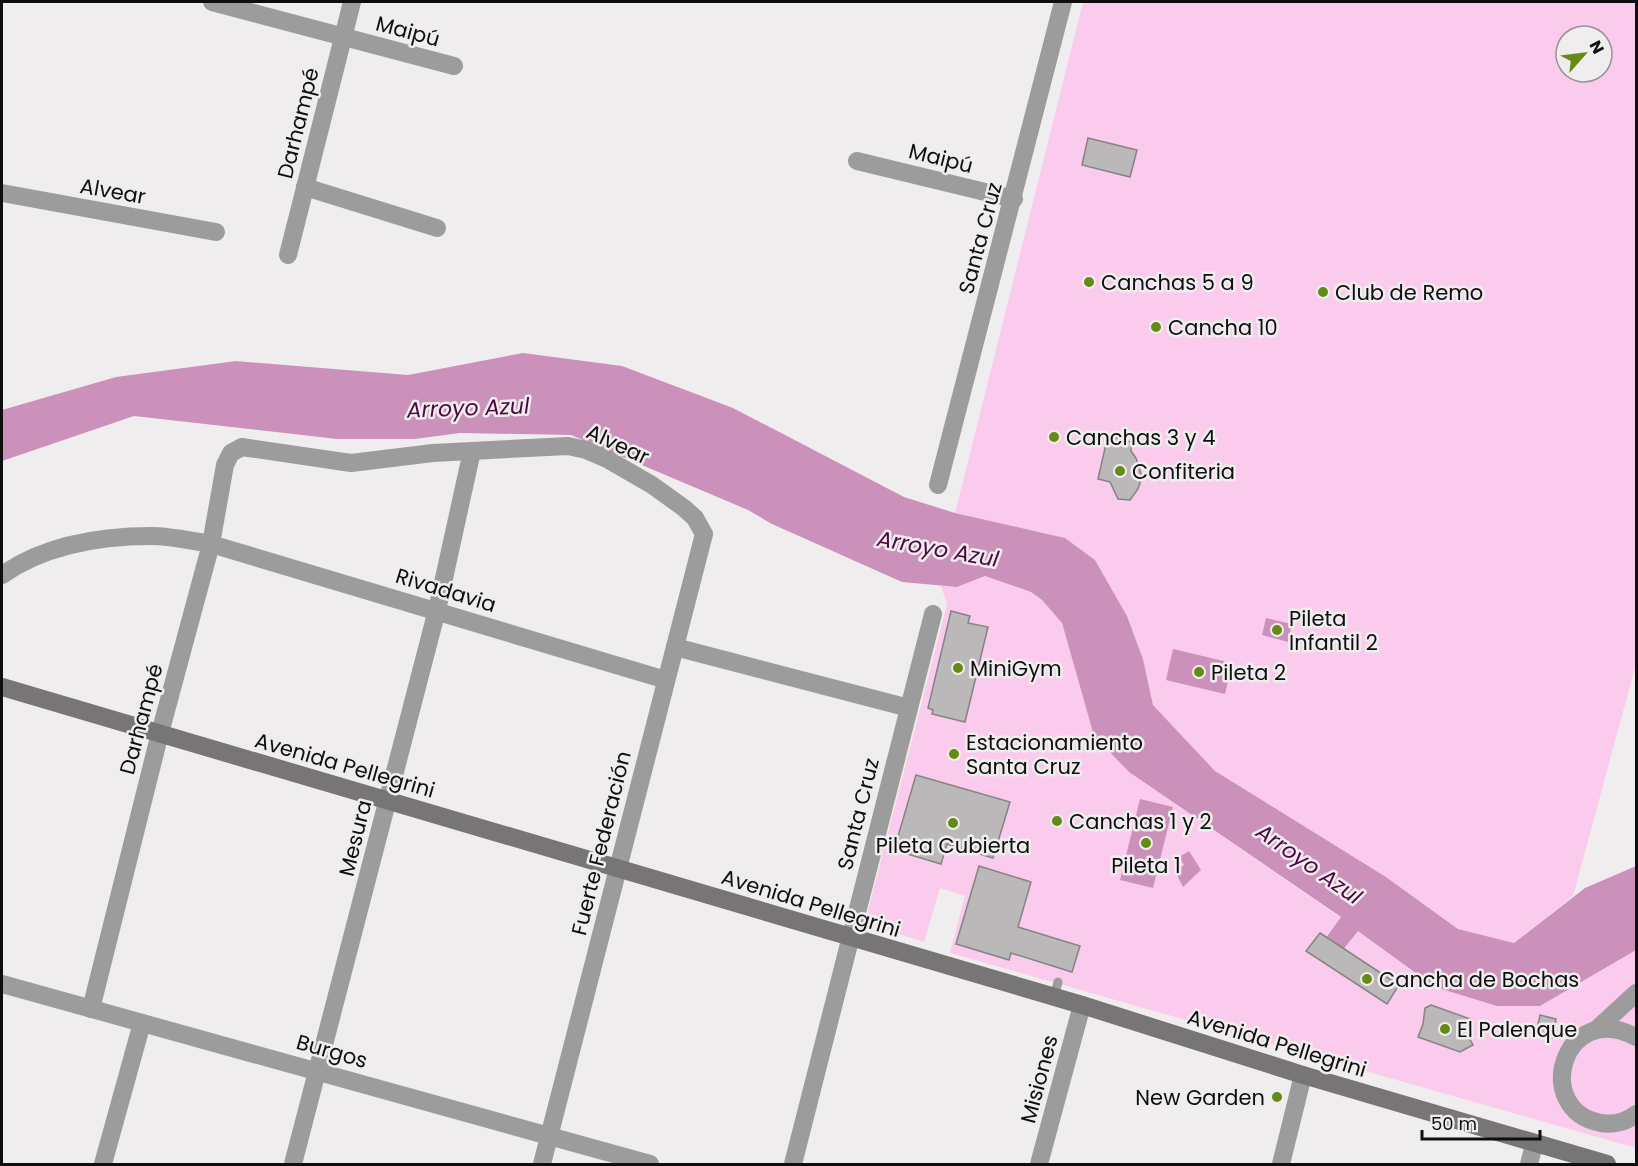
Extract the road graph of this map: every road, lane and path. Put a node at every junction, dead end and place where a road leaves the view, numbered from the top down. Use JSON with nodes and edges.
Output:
{"nodes":[{"id":1,"x":212,"y":2,"type":"edge"},
{"id":2,"x":352,"y":2,"type":"edge"},
{"id":3,"x":1063,"y":2,"type":"edge"},
{"id":4,"x":342,"y":36,"type":"junction"},
{"id":5,"x":454,"y":66,"type":"dead end"},
{"id":6,"x":857,"y":161,"type":"dead end"},
{"id":7,"x":305,"y":187,"type":"junction"},
{"id":8,"x":2,"y":193,"type":"edge"},
{"id":9,"x":1014,"y":200,"type":"junction"},
{"id":10,"x":437,"y":228,"type":"dead end"},
{"id":11,"x":216,"y":232,"type":"dead end"},
{"id":12,"x":288,"y":255,"type":"dead end"},
{"id":13,"x":242,"y":447,"type":"joint"},
{"id":14,"x":472,"y":451,"type":"junction"},
{"id":15,"x":938,"y":485,"type":"dead end"},
{"id":16,"x":704,"y":534,"type":"joint"},
{"id":17,"x":211,"y":544,"type":"junction"},
{"id":18,"x":2,"y":575,"type":"edge"},
{"id":19,"x":437,"y":610,"type":"junction"},
{"id":20,"x":933,"y":614,"type":"dead end"},
{"id":21,"x":675,"y":646,"type":"junction"},
{"id":22,"x":666,"y":680,"type":"junction"},
{"id":23,"x":2,"y":687,"type":"edge"},
{"id":24,"x":909,"y":708,"type":"junction"},
{"id":25,"x":160,"y":733,"type":"junction"},
{"id":26,"x":388,"y":801,"type":"junction"},
{"id":27,"x":618,"y":868,"type":"junction"},
{"id":28,"x":850,"y":939,"type":"junction"},
{"id":29,"x":2,"y":984,"type":"edge"},
{"id":30,"x":1636,"y":993,"type":"edge"},
{"id":31,"x":1082,"y":1005,"type":"junction"},
{"id":32,"x":91,"y":1009,"type":"junction"},
{"id":33,"x":142,"y":1023,"type":"junction"},
{"id":34,"x":1597,"y":1029,"type":"junction"},
{"id":35,"x":1636,"y":1037,"type":"edge"},
{"id":36,"x":319,"y":1071,"type":"junction"},
{"id":37,"x":1303,"y":1075,"type":"junction"},
{"id":38,"x":1636,"y":1114,"type":"edge"},
{"id":39,"x":549,"y":1136,"type":"junction"},
{"id":40,"x":1534,"y":1145,"type":"junction"},
{"id":41,"x":103,"y":1164,"type":"edge"},
{"id":42,"x":293,"y":1164,"type":"edge"},
{"id":43,"x":542,"y":1164,"type":"edge"},
{"id":44,"x":650,"y":1164,"type":"edge"},
{"id":45,"x":793,"y":1164,"type":"edge"},
{"id":46,"x":1039,"y":1164,"type":"edge"},
{"id":47,"x":1281,"y":1164,"type":"edge"},
{"id":48,"x":1529,"y":1164,"type":"edge"},
{"id":49,"x":1607,"y":1164,"type":"edge"}],
"edges":[{"from":1,"to":4,"type":"street","name":"Maipú"},
{"from":2,"to":4,"type":"street","name":"Darhampé"},
{"from":3,"to":9,"type":"street","name":"Santa Cruz"},
{"from":4,"to":5,"type":"street","name":"Maipú"},
{"from":4,"to":7,"type":"street","name":"Darhampé"},
{"from":6,"to":9,"type":"street","name":"Maipú"},
{"from":7,"to":10,"type":"street"},
{"from":7,"to":12,"type":"street","name":"Darhampé"},
{"from":8,"to":11,"type":"street","name":"Alvear"},
{"from":9,"to":15,"type":"street","name":"Santa Cruz"},
{"from":13,"to":14,"type":"street","name":"Alvear"},
{"from":13,"to":17,"type":"street","name":"Darhampé"},
{"from":14,"to":16,"type":"street","name":"Alvear"},
{"from":14,"to":19,"type":"street","name":"Mesura"},
{"from":16,"to":21,"type":"street","name":"Fuerte Federación"},
{"from":17,"to":18,"type":"street","name":"Rivadavia"},
{"from":17,"to":19,"type":"street","name":"Rivadavia"},
{"from":17,"to":25,"type":"street","name":"Darhampé"},
{"from":19,"to":22,"type":"street","name":"Rivadavia"},
{"from":19,"to":26,"type":"street","name":"Mesura"},
{"from":20,"to":24,"type":"street","name":"Santa Cruz"},
{"from":21,"to":22,"type":"street","name":"Fuerte Federación"},
{"from":21,"to":24,"type":"street"},
{"from":22,"to":27,"type":"street","name":"Fuerte Federación"},
{"from":23,"to":25,"type":"main road","name":"Avenida Pellegrini"},
{"from":24,"to":28,"type":"street","name":"Santa Cruz"},
{"from":25,"to":26,"type":"main road","name":"Avenida Pellegrini"},
{"from":25,"to":32,"type":"street","name":"Darhampé"},
{"from":26,"to":27,"type":"main road","name":"Avenida Pellegrini"},
{"from":26,"to":36,"type":"street","name":"Mesura"},
{"from":27,"to":28,"type":"main road","name":"Avenida Pellegrini"},
{"from":27,"to":39,"type":"street","name":"Fuerte Federación"},
{"from":28,"to":31,"type":"main road","name":"Avenida Pellegrini"},
{"from":28,"to":45,"type":"street","name":"Santa Cruz"},
{"from":29,"to":32,"type":"street","name":"Burgos"},
{"from":30,"to":34,"type":"street"},
{"from":31,"to":37,"type":"main road","name":"Avenida Pellegrini"},
{"from":31,"to":46,"type":"street","name":"Misiones"},
{"from":32,"to":33,"type":"street","name":"Burgos"},
{"from":33,"to":36,"type":"street","name":"Burgos"},
{"from":33,"to":41,"type":"street"},
{"from":34,"to":35,"type":"street"},
{"from":34,"to":38,"type":"street"},
{"from":36,"to":39,"type":"street","name":"Burgos"},
{"from":36,"to":42,"type":"street","name":"Mesura"},
{"from":37,"to":40,"type":"main road","name":"Avenida Pellegrini"},
{"from":37,"to":47,"type":"street"},
{"from":39,"to":43,"type":"street","name":"Fuerte Federación"},
{"from":39,"to":44,"type":"street","name":"Burgos"},
{"from":40,"to":48,"type":"street"},
{"from":40,"to":49,"type":"main road","name":"Avenida Pellegrini"}]}
